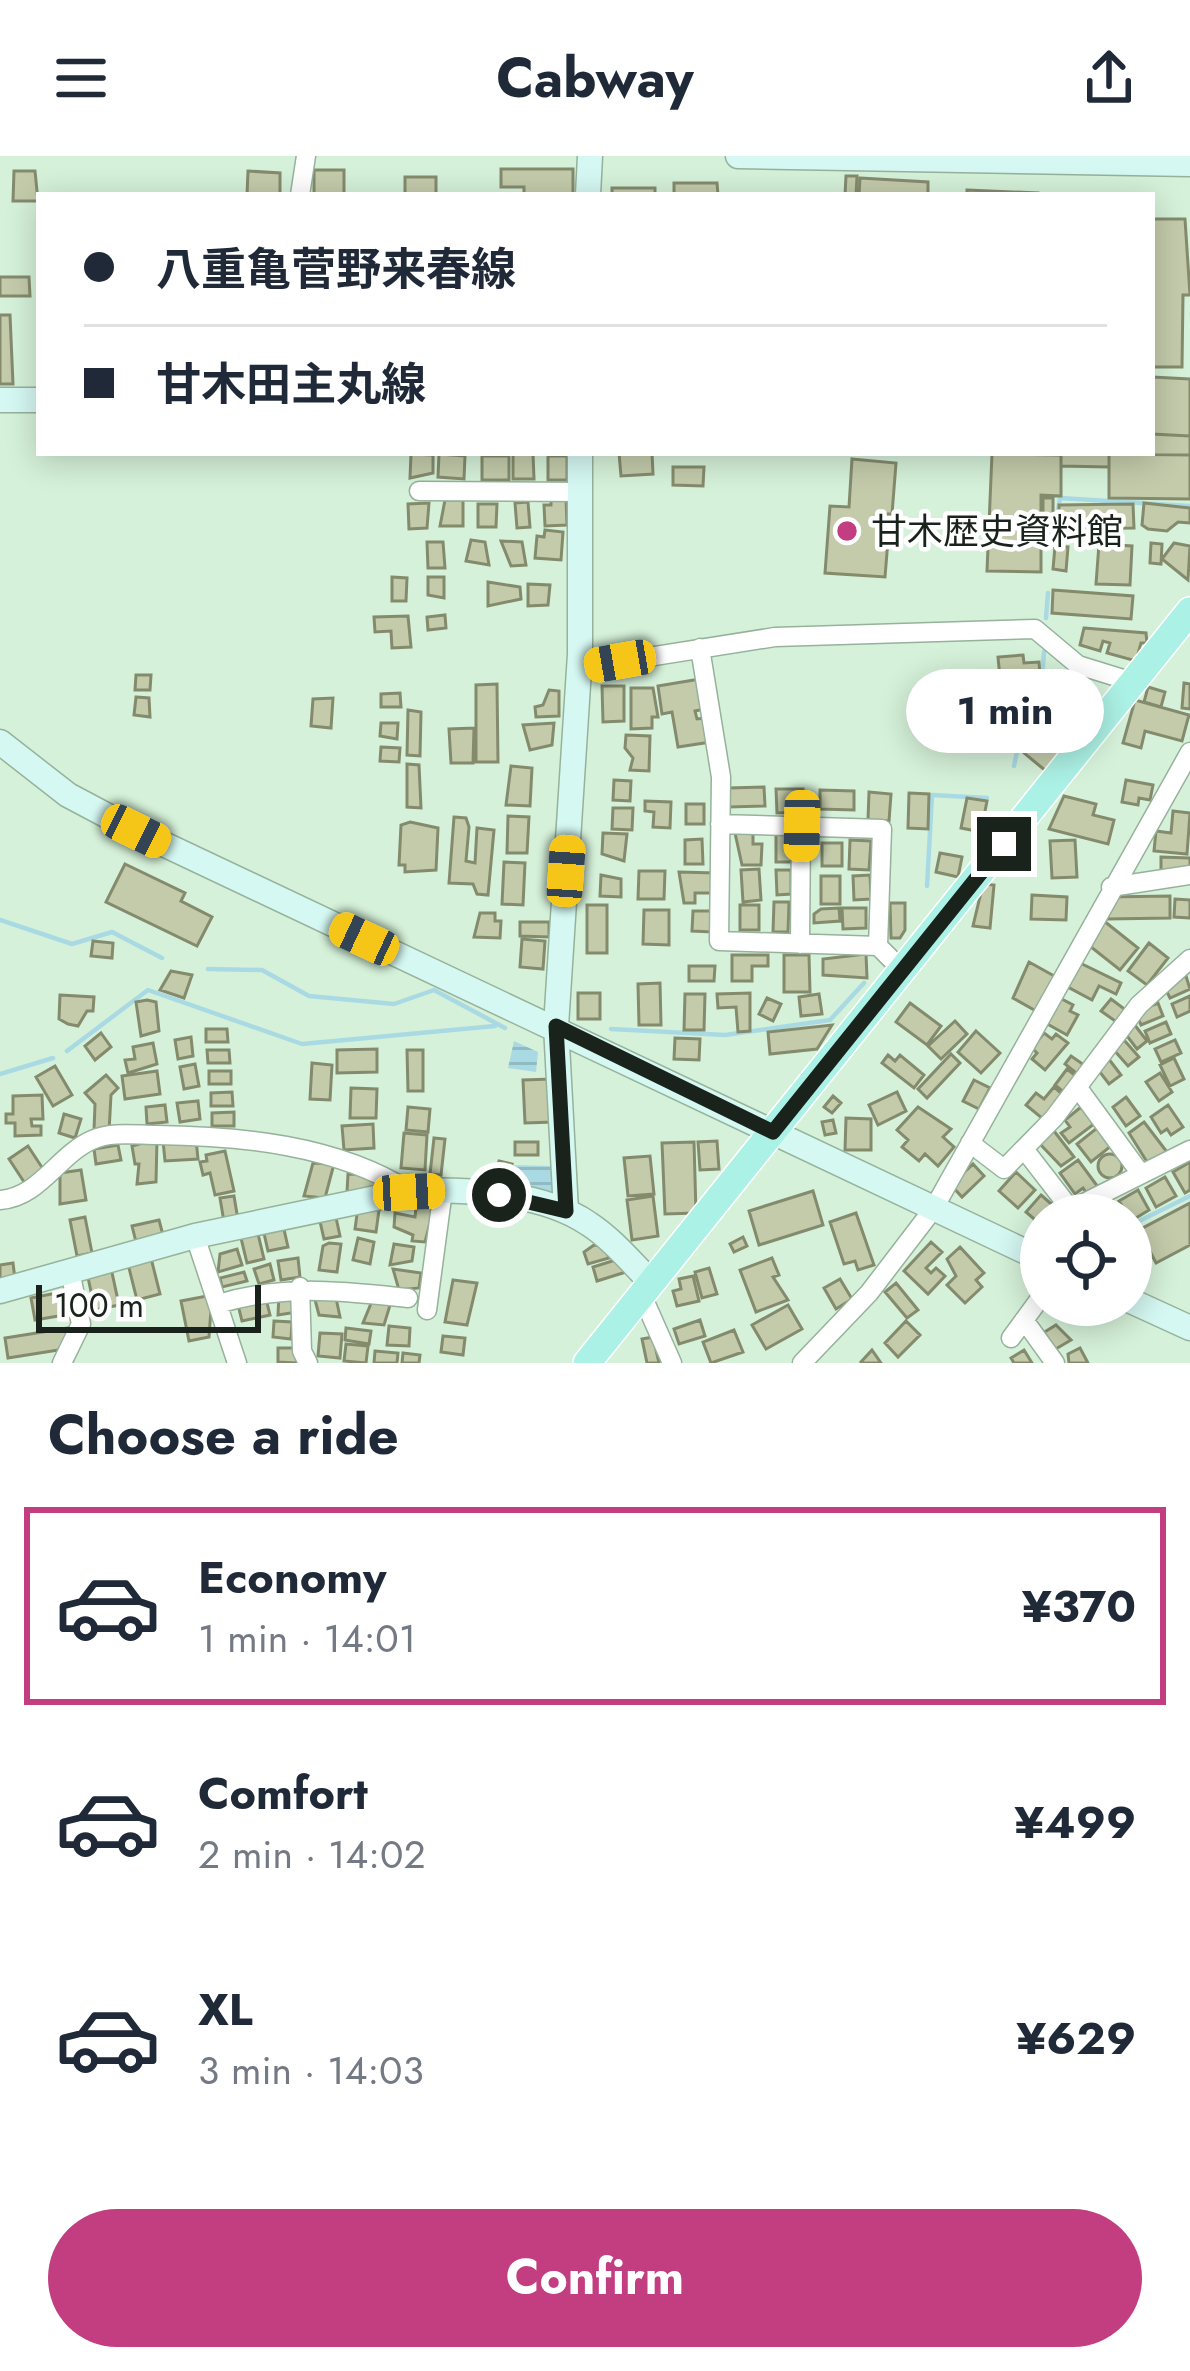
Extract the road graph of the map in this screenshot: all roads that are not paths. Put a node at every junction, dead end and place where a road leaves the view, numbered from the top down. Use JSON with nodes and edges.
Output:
{"nodes":[{"id":1,"x":306,"y":156,"type":"edge"},
{"id":2,"x":590,"y":156,"type":"edge"},
{"id":3,"x":737,"y":156,"type":"edge"},
{"id":4,"x":1053,"y":159,"type":"edge"},
{"id":5,"x":1190,"y":164,"type":"edge"},
{"id":6,"x":301,"y":192,"type":"edge"},
{"id":7,"x":588,"y":192,"type":"edge"},
{"id":8,"x":0,"y":400,"type":"edge"},
{"id":9,"x":36,"y":400,"type":"edge"},
{"id":10,"x":580,"y":456,"type":"edge"},
{"id":11,"x":418,"y":491,"type":"dead end"},
{"id":12,"x":580,"y":492,"type":"junction"},
{"id":13,"x":1190,"y":611,"type":"edge"},
{"id":14,"x":700,"y":648,"type":"junction"},
{"id":15,"x":579,"y":668,"type":"junction"},
{"id":16,"x":1132,"y":682,"type":"junction"},
{"id":17,"x":0,"y":742,"type":"edge"},
{"id":18,"x":1190,"y":752,"type":"edge"},
{"id":19,"x":720,"y":824,"type":"junction"},
{"id":20,"x":802,"y":826,"type":"junction"},
{"id":21,"x":1190,"y":875,"type":"edge"},
{"id":22,"x":1111,"y":886,"type":"junction"},
{"id":23,"x":800,"y":944,"type":"junction"},
{"id":24,"x":878,"y":946,"type":"junction"},
{"id":25,"x":1190,"y":959,"type":"edge"},
{"id":26,"x":902,"y":970,"type":"junction"},
{"id":27,"x":556,"y":1026,"type":"junction"},
{"id":28,"x":1078,"y":1088,"type":"junction"},
{"id":29,"x":773,"y":1132,"type":"junction"},
{"id":30,"x":970,"y":1143,"type":"junction"},
{"id":31,"x":1024,"y":1149,"type":"junction"},
{"id":32,"x":1190,"y":1150,"type":"edge"},
{"id":33,"x":1141,"y":1174,"type":"junction"},
{"id":34,"x":443,"y":1190,"type":"junction"},
{"id":35,"x":409,"y":1192,"type":"junction"},
{"id":36,"x":1059,"y":1194,"type":"edge"},
{"id":37,"x":1105,"y":1194,"type":"edge"},
{"id":38,"x":0,"y":1200,"type":"edge"},
{"id":39,"x":934,"y":1208,"type":"junction"},
{"id":40,"x":566,"y":1211,"type":"junction"},
{"id":41,"x":195,"y":1236,"type":"junction"},
{"id":42,"x":1020,"y":1249,"type":"edge"},
{"id":43,"x":70,"y":1271,"type":"junction"},
{"id":44,"x":300,"y":1287,"type":"junction"},
{"id":45,"x":646,"y":1287,"type":"junction"},
{"id":46,"x":0,"y":1292,"type":"edge"},
{"id":47,"x":408,"y":1298,"type":"dead end"},
{"id":48,"x":218,"y":1304,"type":"junction"},
{"id":49,"x":427,"y":1310,"type":"dead end"},
{"id":50,"x":1152,"y":1311,"type":"edge"},
{"id":51,"x":1020,"y":1325,"type":"edge"},
{"id":52,"x":1029,"y":1326,"type":"edge"},
{"id":53,"x":1190,"y":1328,"type":"edge"},
{"id":54,"x":1011,"y":1338,"type":"dead end"},
{"id":55,"x":62,"y":1363,"type":"edge"},
{"id":56,"x":237,"y":1363,"type":"edge"},
{"id":57,"x":308,"y":1363,"type":"edge"},
{"id":58,"x":587,"y":1363,"type":"edge"},
{"id":59,"x":672,"y":1363,"type":"edge"},
{"id":60,"x":802,"y":1363,"type":"edge"},
{"id":61,"x":1055,"y":1363,"type":"edge"}],
"edges":[{"from":1,"to":6,"type":"street"},
{"from":2,"to":7,"type":"street"},
{"from":3,"to":4,"type":"street"},
{"from":4,"to":5,"type":"street"},
{"from":8,"to":9,"type":"street"},
{"from":10,"to":12,"type":"street"},
{"from":11,"to":12,"type":"street"},
{"from":12,"to":15,"type":"street"},
{"from":13,"to":16,"type":"main road"},
{"from":14,"to":15,"type":"street"},
{"from":14,"to":16,"type":"street"},
{"from":14,"to":19,"type":"street"},
{"from":15,"to":27,"type":"street"},
{"from":16,"to":26,"type":"main road"},
{"from":17,"to":27,"type":"street"},
{"from":18,"to":22,"type":"street"},
{"from":19,"to":20,"type":"street"},
{"from":19,"to":23,"type":"street"},
{"from":20,"to":23,"type":"street"},
{"from":20,"to":24,"type":"street"},
{"from":21,"to":22,"type":"street"},
{"from":22,"to":30,"type":"street"},
{"from":23,"to":24,"type":"street"},
{"from":24,"to":26,"type":"street"},
{"from":25,"to":28,"type":"street"},
{"from":26,"to":29,"type":"main road"},
{"from":27,"to":29,"type":"street"},
{"from":27,"to":40,"type":"street"},
{"from":28,"to":31,"type":"street"},
{"from":28,"to":33,"type":"street"},
{"from":29,"to":39,"type":"street"},
{"from":29,"to":45,"type":"main road"},
{"from":30,"to":31,"type":"street"},
{"from":30,"to":39,"type":"street"},
{"from":31,"to":36,"type":"street"},
{"from":32,"to":33,"type":"street"},
{"from":33,"to":37,"type":"street"},
{"from":34,"to":35,"type":"street"},
{"from":34,"to":40,"type":"street"},
{"from":34,"to":49,"type":"street"},
{"from":35,"to":38,"type":"street"},
{"from":35,"to":41,"type":"street"},
{"from":39,"to":42,"type":"street"},
{"from":39,"to":60,"type":"street"},
{"from":40,"to":45,"type":"street"},
{"from":41,"to":43,"type":"street"},
{"from":41,"to":48,"type":"street"},
{"from":43,"to":46,"type":"street"},
{"from":43,"to":55,"type":"street"},
{"from":44,"to":47,"type":"street"},
{"from":44,"to":48,"type":"street"},
{"from":44,"to":57,"type":"street"},
{"from":45,"to":58,"type":"main road"},
{"from":45,"to":59,"type":"street"},
{"from":48,"to":56,"type":"street"},
{"from":50,"to":53,"type":"street"},
{"from":51,"to":54,"type":"street"},
{"from":52,"to":61,"type":"street"}]}
